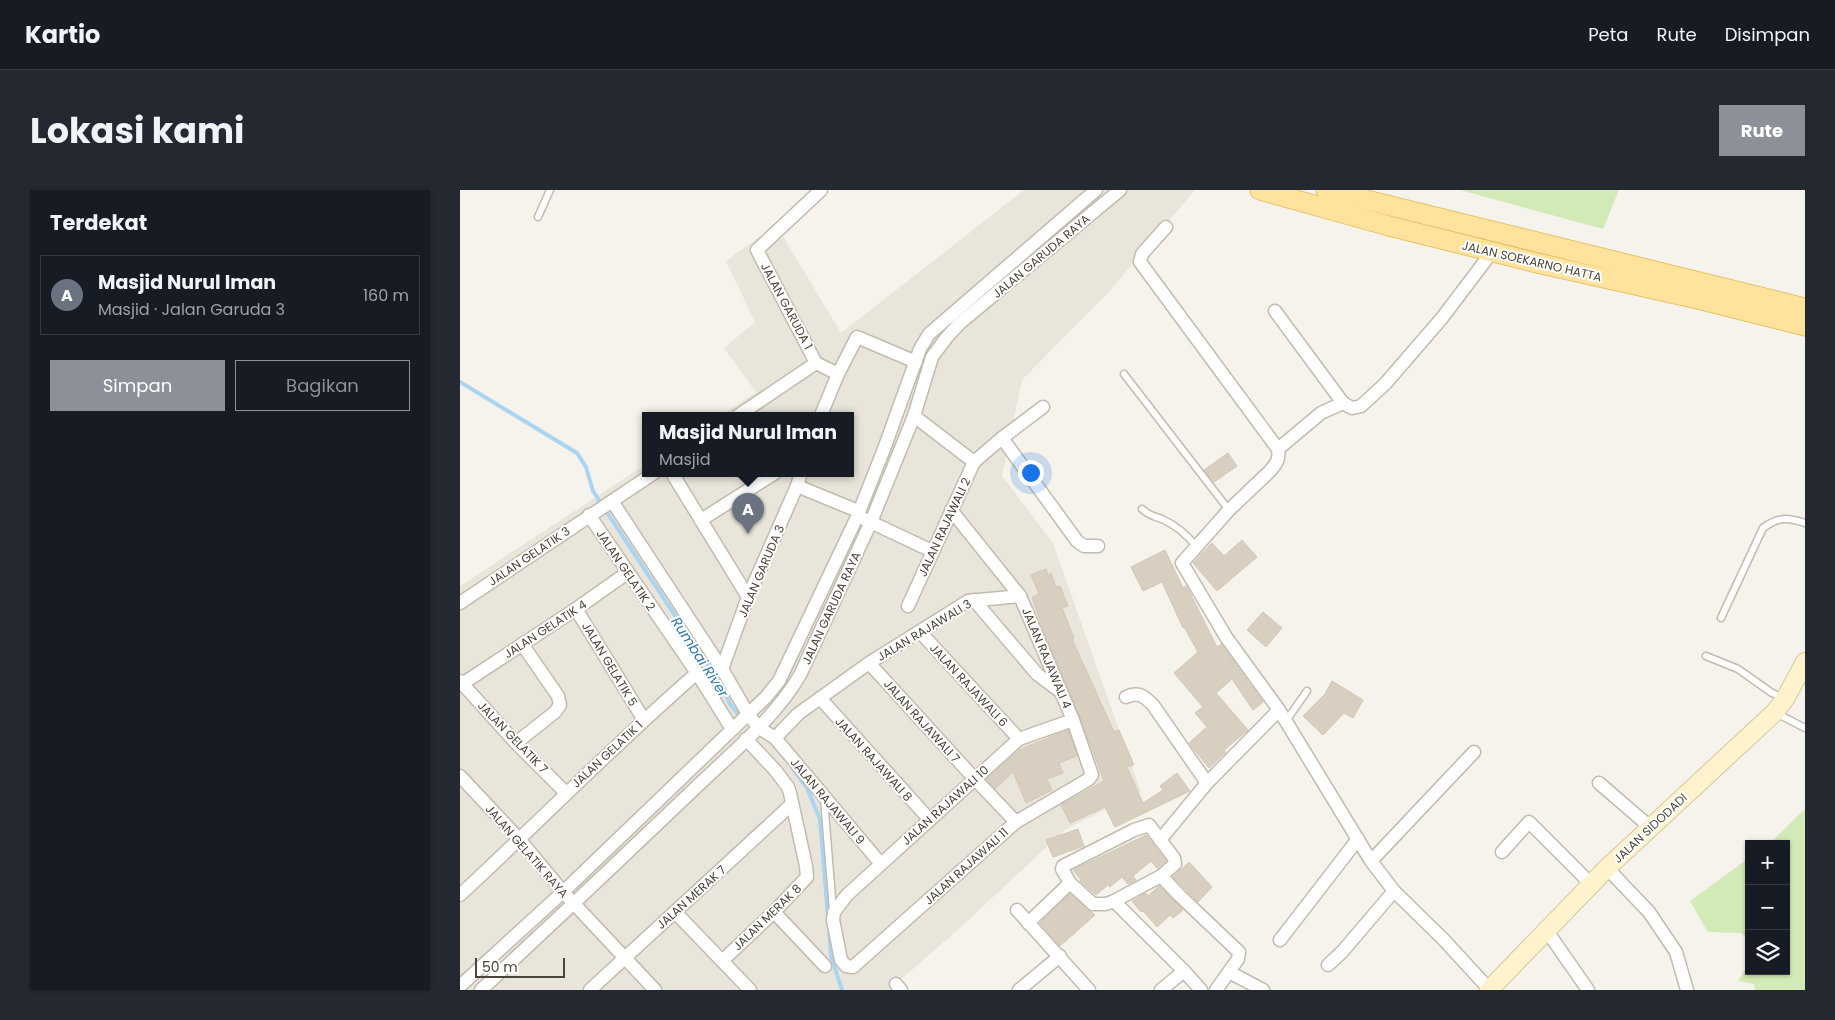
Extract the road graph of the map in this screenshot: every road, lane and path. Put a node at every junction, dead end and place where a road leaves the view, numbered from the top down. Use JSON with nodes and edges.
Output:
{"nodes":[{"id":1,"x":550,"y":190,"type":"edge"},
{"id":2,"x":821,"y":190,"type":"edge"},
{"id":3,"x":1096,"y":190,"type":"edge"},
{"id":4,"x":1120,"y":190,"type":"edge"},
{"id":5,"x":1260,"y":190,"type":"edge"},
{"id":6,"x":1326,"y":190,"type":"edge"},
{"id":7,"x":1395,"y":206,"type":"junction"},
{"id":8,"x":538,"y":217,"type":"dead end"},
{"id":9,"x":1389,"y":226,"type":"junction"},
{"id":10,"x":1166,"y":227,"type":"dead end"},
{"id":11,"x":1492,"y":252,"type":"junction"},
{"id":12,"x":1805,"y":308,"type":"edge"},
{"id":13,"x":1275,"y":312,"type":"dead end"},
{"id":14,"x":1805,"y":326,"type":"edge"},
{"id":15,"x":816,"y":362,"type":"junction"},
{"id":16,"x":916,"y":362,"type":"junction"},
{"id":17,"x":838,"y":374,"type":"junction"},
{"id":18,"x":1124,"y":374,"type":"dead end"},
{"id":19,"x":1343,"y":403,"type":"junction"},
{"id":20,"x":1042,"y":407,"type":"dead end"},
{"id":21,"x":743,"y":412,"type":"edge"},
{"id":22,"x":822,"y":412,"type":"edge"},
{"id":23,"x":914,"y":416,"type":"junction"},
{"id":24,"x":1002,"y":438,"type":"junction"},
{"id":25,"x":1278,"y":449,"type":"junction"},
{"id":26,"x":974,"y":462,"type":"junction"},
{"id":27,"x":648,"y":477,"type":"edge"},
{"id":28,"x":674,"y":477,"type":"edge"},
{"id":29,"x":769,"y":477,"type":"edge"},
{"id":30,"x":800,"y":477,"type":"edge"},
{"id":31,"x":797,"y":486,"type":"junction"},
{"id":32,"x":611,"y":501,"type":"junction"},
{"id":33,"x":1142,"y":509,"type":"dead end"},
{"id":34,"x":951,"y":510,"type":"junction"},
{"id":35,"x":1229,"y":510,"type":"junction"},
{"id":36,"x":593,"y":512,"type":"junction"},
{"id":37,"x":857,"y":514,"type":"junction"},
{"id":38,"x":701,"y":520,"type":"junction"},
{"id":39,"x":871,"y":522,"type":"junction"},
{"id":40,"x":1805,"y":523,"type":"edge"},
{"id":41,"x":1098,"y":546,"type":"dead end"},
{"id":42,"x":1196,"y":546,"type":"junction"},
{"id":43,"x":932,"y":551,"type":"junction"},
{"id":44,"x":627,"y":573,"type":"junction"},
{"id":45,"x":1020,"y":596,"type":"junction"},
{"id":46,"x":748,"y":597,"type":"junction"},
{"id":47,"x":974,"y":600,"type":"junction"},
{"id":48,"x":460,"y":603,"type":"edge"},
{"id":49,"x":908,"y":606,"type":"dead end"},
{"id":50,"x":576,"y":609,"type":"junction"},
{"id":51,"x":1721,"y":618,"type":"dead end"},
{"id":52,"x":920,"y":632,"type":"junction"},
{"id":53,"x":522,"y":644,"type":"junction"},
{"id":54,"x":1045,"y":654,"type":"junction"},
{"id":55,"x":1706,"y":656,"type":"dead end"},
{"id":56,"x":1026,"y":661,"type":"junction"},
{"id":57,"x":1805,"y":662,"type":"edge"},
{"id":58,"x":869,"y":663,"type":"junction"},
{"id":59,"x":722,"y":669,"type":"junction"},
{"id":60,"x":697,"y":673,"type":"junction"},
{"id":61,"x":461,"y":682,"type":"edge"},
{"id":62,"x":1307,"y":691,"type":"dead end"},
{"id":63,"x":1061,"y":692,"type":"junction"},
{"id":64,"x":1126,"y":697,"type":"dead end"},
{"id":65,"x":820,"y":698,"type":"junction"},
{"id":66,"x":1780,"y":705,"type":"junction"},
{"id":67,"x":1279,"y":710,"type":"junction"},
{"id":68,"x":748,"y":714,"type":"junction"},
{"id":69,"x":644,"y":720,"type":"junction"},
{"id":70,"x":1073,"y":720,"type":"junction"},
{"id":71,"x":1286,"y":721,"type":"junction"},
{"id":72,"x":735,"y":726,"type":"junction"},
{"id":73,"x":1805,"y":728,"type":"edge"},
{"id":74,"x":751,"y":734,"type":"junction"},
{"id":75,"x":775,"y":738,"type":"junction"},
{"id":76,"x":1019,"y":739,"type":"junction"},
{"id":77,"x":516,"y":743,"type":"junction"},
{"id":78,"x":1474,"y":752,"type":"dead end"},
{"id":79,"x":460,"y":776,"type":"edge"},
{"id":80,"x":974,"y":778,"type":"junction"},
{"id":81,"x":1207,"y":783,"type":"junction"},
{"id":82,"x":1599,"y":783,"type":"dead end"},
{"id":83,"x":566,"y":793,"type":"junction"},
{"id":84,"x":823,"y":796,"type":"junction"},
{"id":85,"x":792,"y":804,"type":"junction"},
{"id":86,"x":929,"y":819,"type":"junction"},
{"id":87,"x":1016,"y":822,"type":"junction"},
{"id":88,"x":1650,"y":827,"type":"junction"},
{"id":89,"x":1358,"y":839,"type":"junction"},
{"id":90,"x":520,"y":840,"type":"junction"},
{"id":91,"x":1160,"y":840,"type":"junction"},
{"id":92,"x":1502,"y":852,"type":"dead end"},
{"id":93,"x":1371,"y":861,"type":"junction"},
{"id":94,"x":881,"y":864,"type":"junction"},
{"id":95,"x":1606,"y":868,"type":"junction"},
{"id":96,"x":1161,"y":876,"type":"junction"},
{"id":97,"x":1070,"y":883,"type":"junction"},
{"id":98,"x":1591,"y":884,"type":"junction"},
{"id":99,"x":462,"y":889,"type":"edge"},
{"id":100,"x":1394,"y":891,"type":"junction"},
{"id":101,"x":562,"y":892,"type":"junction"},
{"id":102,"x":1114,"y":901,"type":"junction"},
{"id":103,"x":574,"y":904,"type":"junction"},
{"id":104,"x":1017,"y":910,"type":"dead end"},
{"id":105,"x":675,"y":912,"type":"junction"},
{"id":106,"x":774,"y":912,"type":"junction"},
{"id":107,"x":834,"y":912,"type":"junction"},
{"id":108,"x":1028,"y":923,"type":"junction"},
{"id":109,"x":1547,"y":931,"type":"junction"},
{"id":110,"x":1280,"y":940,"type":"dead end"},
{"id":111,"x":625,"y":956,"type":"junction"},
{"id":112,"x":1060,"y":956,"type":"junction"},
{"id":113,"x":722,"y":961,"type":"junction"},
{"id":114,"x":1328,"y":965,"type":"dead end"},
{"id":115,"x":825,"y":966,"type":"dead end"},
{"id":116,"x":1184,"y":971,"type":"junction"},
{"id":117,"x":1229,"y":972,"type":"junction"},
{"id":118,"x":460,"y":986,"type":"edge"},
{"id":119,"x":480,"y":990,"type":"edge"},
{"id":120,"x":590,"y":990,"type":"edge"},
{"id":121,"x":655,"y":990,"type":"edge"},
{"id":122,"x":750,"y":990,"type":"edge"},
{"id":123,"x":1019,"y":990,"type":"edge"},
{"id":124,"x":1090,"y":990,"type":"edge"},
{"id":125,"x":1161,"y":990,"type":"edge"},
{"id":126,"x":1201,"y":990,"type":"edge"},
{"id":127,"x":1216,"y":990,"type":"edge"},
{"id":128,"x":1263,"y":990,"type":"edge"},
{"id":129,"x":1490,"y":990,"type":"edge"},
{"id":130,"x":1588,"y":990,"type":"edge"},
{"id":131,"x":1687,"y":990,"type":"edge"}],
"edges":[{"from":1,"to":8,"type":"lane"},
{"from":2,"to":15,"type":"street","name":"JALAN GARUDA 1"},
{"from":3,"to":16,"type":"street","name":"JALAN GARUDA RAYA"},
{"from":4,"to":23,"type":"street","name":"JALAN GARUDA RAYA"},
{"from":5,"to":9,"type":"main road","name":"JALAN SOEKARNO HATTA"},
{"from":6,"to":7,"type":"main road","name":"JALAN SOEKARNO HATTA"},
{"from":7,"to":9,"type":"main road"},
{"from":7,"to":12,"type":"main road","name":"JALAN SOEKARNO HATTA"},
{"from":9,"to":11,"type":"main road","name":"JALAN SOEKARNO HATTA"},
{"from":10,"to":25,"type":"street"},
{"from":11,"to":14,"type":"main road","name":"JALAN SOEKARNO HATTA"},
{"from":11,"to":19,"type":"street"},
{"from":13,"to":19,"type":"street"},
{"from":15,"to":17,"type":"street"},
{"from":15,"to":21,"type":"street"},
{"from":16,"to":17,"type":"street"},
{"from":16,"to":37,"type":"street","name":"JALAN GARUDA RAYA"},
{"from":17,"to":22,"type":"street"},
{"from":18,"to":35,"type":"lane"},
{"from":19,"to":25,"type":"street"},
{"from":20,"to":24,"type":"street"},
{"from":23,"to":26,"type":"street","name":"JALAN RAJAWALI 2"},
{"from":23,"to":39,"type":"street","name":"JALAN GARUDA RAYA"},
{"from":24,"to":26,"type":"street"},
{"from":24,"to":41,"type":"street"},
{"from":25,"to":35,"type":"street"},
{"from":26,"to":34,"type":"street","name":"JALAN RAJAWALI 2"},
{"from":27,"to":32,"type":"street","name":"JALAN GELATIK 3"},
{"from":28,"to":38,"type":"street"},
{"from":29,"to":38,"type":"street"},
{"from":30,"to":31,"type":"street","name":"JALAN GARUDA 3"},
{"from":31,"to":37,"type":"street"},
{"from":31,"to":46,"type":"street","name":"JALAN GARUDA 3"},
{"from":32,"to":36,"type":"street","name":"JALAN GELATIK 3"},
{"from":32,"to":59,"type":"street"},
{"from":33,"to":42,"type":"lane"},
{"from":34,"to":43,"type":"street","name":"JALAN RAJAWALI 2"},
{"from":34,"to":45,"type":"street"},
{"from":35,"to":42,"type":"street"},
{"from":36,"to":44,"type":"street","name":"JALAN GELATIK 2"},
{"from":36,"to":48,"type":"street","name":"JALAN GELATIK 3"},
{"from":37,"to":39,"type":"street"},
{"from":37,"to":68,"type":"street","name":"JALAN GARUDA RAYA"},
{"from":38,"to":46,"type":"street"},
{"from":39,"to":43,"type":"street"},
{"from":39,"to":74,"type":"street","name":"JALAN GARUDA RAYA"},
{"from":40,"to":51,"type":"lane"},
{"from":42,"to":67,"type":"street"},
{"from":43,"to":49,"type":"street","name":"JALAN RAJAWALI 2"},
{"from":44,"to":50,"type":"street","name":"JALAN GELATIK 4"},
{"from":44,"to":60,"type":"street","name":"JALAN GELATIK 2"},
{"from":45,"to":47,"type":"street","name":"JALAN RAJAWALI 3"},
{"from":45,"to":54,"type":"street","name":"JALAN RAJAWALI 4"},
{"from":46,"to":59,"type":"street","name":"JALAN GARUDA 3"},
{"from":47,"to":52,"type":"street","name":"JALAN RAJAWALI 3"},
{"from":47,"to":56,"type":"street"},
{"from":50,"to":53,"type":"street","name":"JALAN GELATIK 4"},
{"from":50,"to":69,"type":"street","name":"JALAN GELATIK 5"},
{"from":52,"to":58,"type":"street","name":"JALAN RAJAWALI 3"},
{"from":52,"to":76,"type":"street","name":"JALAN RAJAWALI 6"},
{"from":53,"to":61,"type":"street","name":"JALAN GELATIK 4"},
{"from":53,"to":77,"type":"street"},
{"from":54,"to":56,"type":"street"},
{"from":54,"to":63,"type":"street","name":"JALAN RAJAWALI 4"},
{"from":55,"to":66,"type":"lane"},
{"from":56,"to":63,"type":"street"},
{"from":57,"to":66,"type":"street","name":"JALAN SIDODADI"},
{"from":58,"to":65,"type":"street","name":"JALAN RAJAWALI 3"},
{"from":58,"to":80,"type":"street","name":"JALAN RAJAWALI 7"},
{"from":59,"to":68,"type":"street"},
{"from":60,"to":69,"type":"street","name":"JALAN GELATIK 1"},
{"from":60,"to":72,"type":"street","name":"JALAN GELATIK 2"},
{"from":61,"to":77,"type":"street","name":"JALAN GELATIK 7"},
{"from":62,"to":71,"type":"lane"},
{"from":63,"to":70,"type":"street","name":"JALAN RAJAWALI 4"},
{"from":64,"to":81,"type":"street"},
{"from":65,"to":75,"type":"street","name":"JALAN RAJAWALI 3"},
{"from":65,"to":86,"type":"street","name":"JALAN RAJAWALI 8"},
{"from":66,"to":73,"type":"lane"},
{"from":66,"to":88,"type":"street","name":"JALAN SIDODADI"},
{"from":67,"to":71,"type":"street"},
{"from":67,"to":81,"type":"street"},
{"from":68,"to":72,"type":"street","name":"JALAN GARUDA RAYA"},
{"from":68,"to":74,"type":"street"},
{"from":69,"to":83,"type":"street","name":"JALAN GELATIK 1"},
{"from":70,"to":76,"type":"street","name":"JALAN RAJAWALI 10"},
{"from":70,"to":87,"type":"street","name":"JALAN RAJAWALI 11"},
{"from":71,"to":89,"type":"street"},
{"from":72,"to":101,"type":"street"},
{"from":74,"to":75,"type":"street","name":"JALAN RAJAWALI 9"},
{"from":74,"to":85,"type":"street","name":"JALAN MERAK 8"},
{"from":74,"to":103,"type":"street","name":"JALAN GARUDA RAYA"},
{"from":75,"to":84,"type":"street","name":"JALAN RAJAWALI 9"},
{"from":76,"to":80,"type":"street","name":"JALAN RAJAWALI 10"},
{"from":77,"to":83,"type":"street","name":"JALAN GELATIK 7"},
{"from":78,"to":93,"type":"street"},
{"from":79,"to":90,"type":"street","name":"JALAN GELATIK RAYA"},
{"from":80,"to":86,"type":"street","name":"JALAN RAJAWALI 10"},
{"from":80,"to":87,"type":"street","name":"JALAN RAJAWALI 7"},
{"from":81,"to":91,"type":"street"},
{"from":82,"to":88,"type":"street"},
{"from":83,"to":90,"type":"street","name":"JALAN GELATIK 1"},
{"from":84,"to":94,"type":"street","name":"JALAN RAJAWALI 9"},
{"from":84,"to":107,"type":"lane"},
{"from":85,"to":105,"type":"street","name":"JALAN MERAK 7"},
{"from":85,"to":106,"type":"street","name":"JALAN MERAK 8"},
{"from":86,"to":94,"type":"street","name":"JALAN RAJAWALI 10"},
{"from":87,"to":107,"type":"street","name":"JALAN RAJAWALI 11"},
{"from":88,"to":95,"type":"street","name":"JALAN SIDODADI"},
{"from":89,"to":93,"type":"street"},
{"from":89,"to":110,"type":"street"},
{"from":90,"to":99,"type":"street","name":"JALAN GELATIK 1"},
{"from":90,"to":101,"type":"street","name":"JALAN GELATIK RAYA"},
{"from":91,"to":96,"type":"street"},
{"from":91,"to":97,"type":"street"},
{"from":92,"to":98,"type":"street"},
{"from":93,"to":100,"type":"street"},
{"from":94,"to":107,"type":"street","name":"JALAN RAJAWALI 10"},
{"from":95,"to":98,"type":"street","name":"JALAN SIDODADI"},
{"from":95,"to":131,"type":"street"},
{"from":96,"to":102,"type":"street"},
{"from":96,"to":117,"type":"street"},
{"from":97,"to":102,"type":"street"},
{"from":97,"to":108,"type":"street"},
{"from":98,"to":109,"type":"street","name":"JALAN SIDODADI"},
{"from":100,"to":114,"type":"street"},
{"from":100,"to":129,"type":"street"},
{"from":101,"to":103,"type":"street","name":"JALAN GELATIK RAYA"},
{"from":101,"to":118,"type":"street"},
{"from":102,"to":116,"type":"street"},
{"from":103,"to":111,"type":"street","name":"JALAN GELATIK RAYA"},
{"from":103,"to":119,"type":"street","name":"JALAN GARUDA RAYA"},
{"from":104,"to":108,"type":"street"},
{"from":105,"to":111,"type":"street","name":"JALAN MERAK 7"},
{"from":105,"to":113,"type":"street"},
{"from":106,"to":113,"type":"street","name":"JALAN MERAK 8"},
{"from":106,"to":115,"type":"street"},
{"from":108,"to":112,"type":"street"},
{"from":109,"to":129,"type":"street","name":"JALAN SIDODADI"},
{"from":109,"to":130,"type":"street"},
{"from":111,"to":120,"type":"street","name":"JALAN MERAK 7"},
{"from":111,"to":121,"type":"street","name":"JALAN GELATIK RAYA"},
{"from":112,"to":123,"type":"street"},
{"from":112,"to":124,"type":"street"},
{"from":113,"to":122,"type":"street"},
{"from":116,"to":125,"type":"street"},
{"from":116,"to":126,"type":"street"},
{"from":117,"to":127,"type":"street"},
{"from":117,"to":128,"type":"street"}]}
